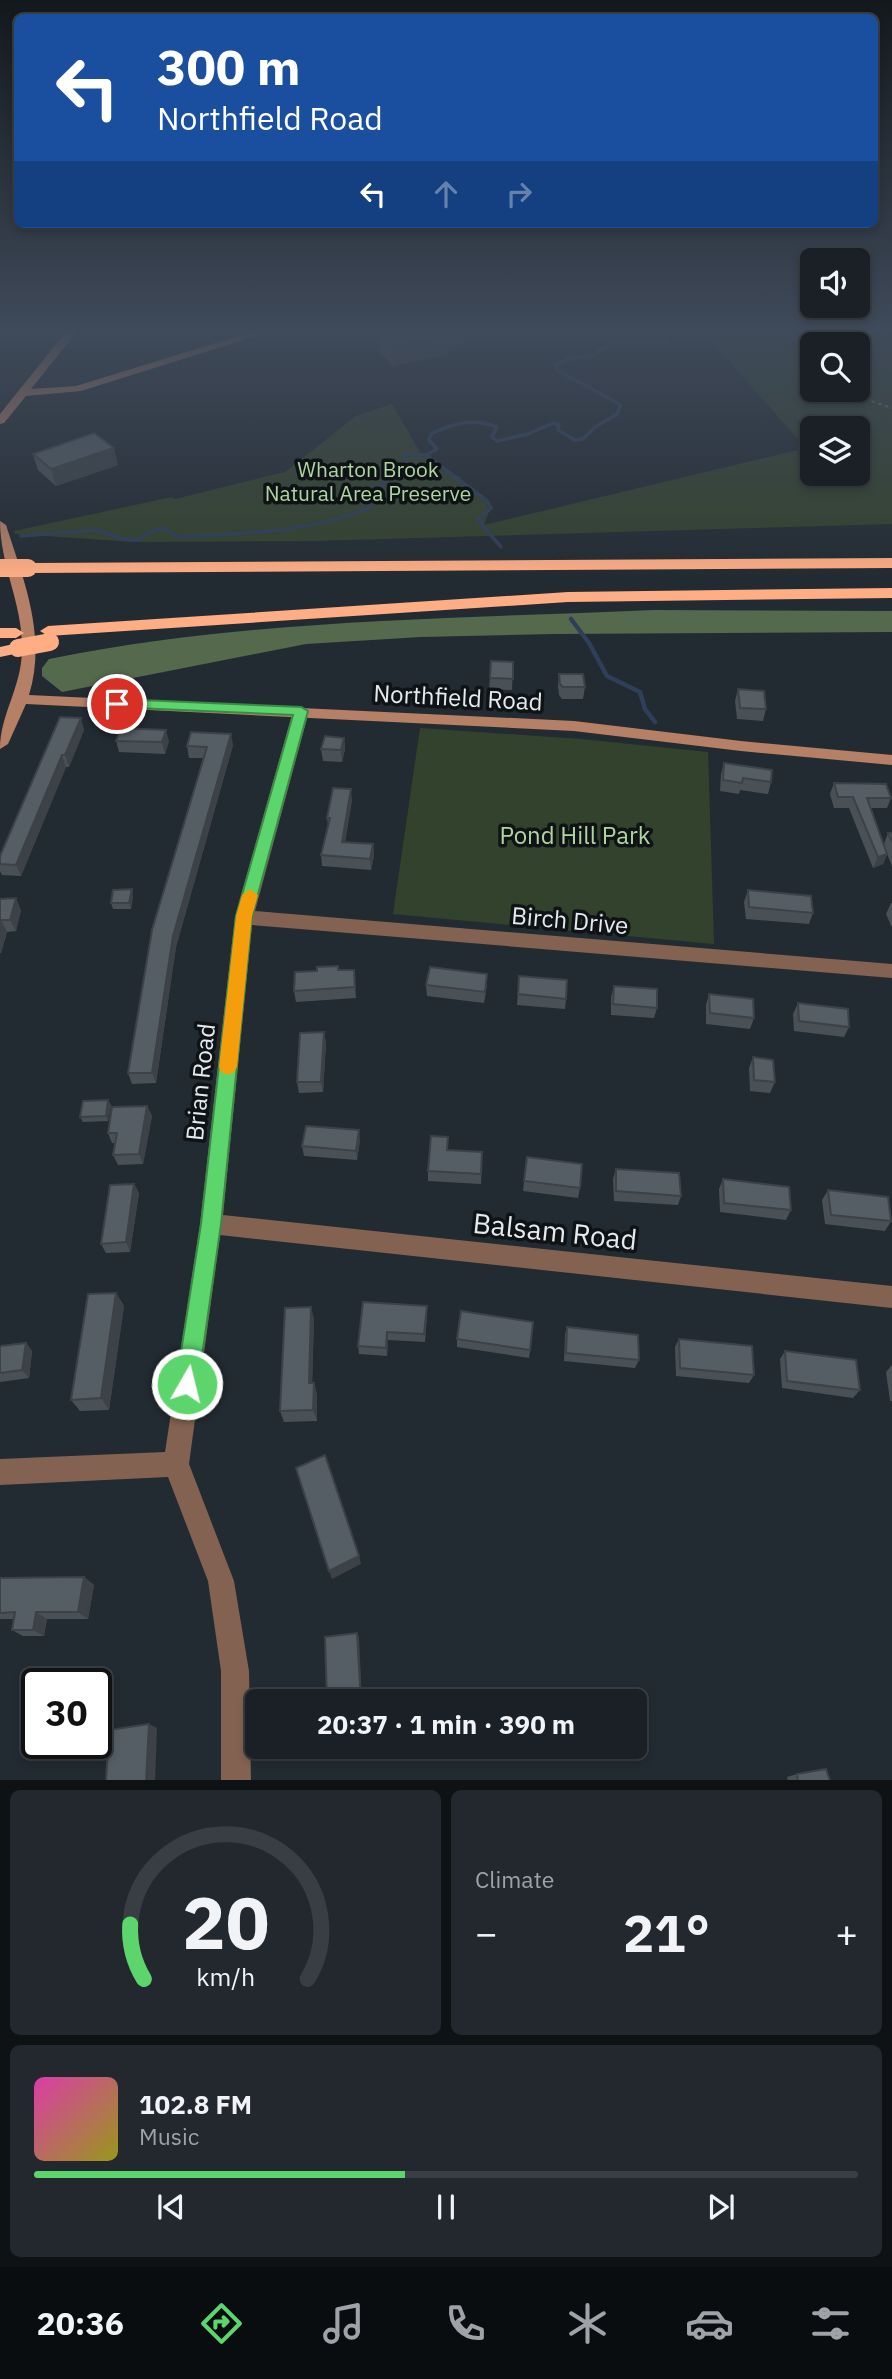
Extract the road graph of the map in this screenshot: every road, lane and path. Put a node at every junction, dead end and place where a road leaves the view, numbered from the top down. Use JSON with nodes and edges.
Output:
{"nodes":[{"id":1,"x":0,"y":525,"type":"edge"},
{"id":2,"x":0,"y":559,"type":"edge"},
{"id":3,"x":892,"y":563,"type":"edge"},
{"id":4,"x":27,"y":565,"type":"junction"},
{"id":5,"x":0,"y":568,"type":"edge"},
{"id":6,"x":892,"y":593,"type":"edge"},
{"id":7,"x":11,"y":638,"type":"edge"},
{"id":8,"x":0,"y":652,"type":"edge"},
{"id":9,"x":20,"y":699,"type":"junction"},
{"id":10,"x":301,"y":711,"type":"junction"},
{"id":11,"x":0,"y":744,"type":"edge"},
{"id":12,"x":892,"y":760,"type":"edge"},
{"id":13,"x":244,"y":916,"type":"junction"},
{"id":14,"x":892,"y":971,"type":"edge"},
{"id":15,"x":211,"y":1224,"type":"junction"},
{"id":16,"x":892,"y":1297,"type":"edge"},
{"id":17,"x":176,"y":1464,"type":"junction"},
{"id":18,"x":0,"y":1472,"type":"edge"},
{"id":19,"x":236,"y":1780,"type":"edge"}],
"edges":[{"from":1,"to":9,"type":"street"},
{"from":2,"to":4,"type":"highway"},
{"from":3,"to":4,"type":"highway"},
{"from":4,"to":5,"type":"highway","bridge":true},
{"from":6,"to":7,"type":"highway","bridge":true},
{"from":7,"to":8,"type":"highway"},
{"from":9,"to":10,"type":"street","name":"Northfield Road"},
{"from":9,"to":11,"type":"street"},
{"from":10,"to":12,"type":"street","name":"Northfield Road"},
{"from":10,"to":13,"type":"street","name":"Brian Road"},
{"from":13,"to":14,"type":"street","name":"Birch Drive"},
{"from":13,"to":15,"type":"street","name":"Brian Road"},
{"from":15,"to":16,"type":"street","name":"Balsam Road"},
{"from":15,"to":17,"type":"street","name":"Brian Road"},
{"from":17,"to":18,"type":"street"},
{"from":17,"to":19,"type":"street"}]}
